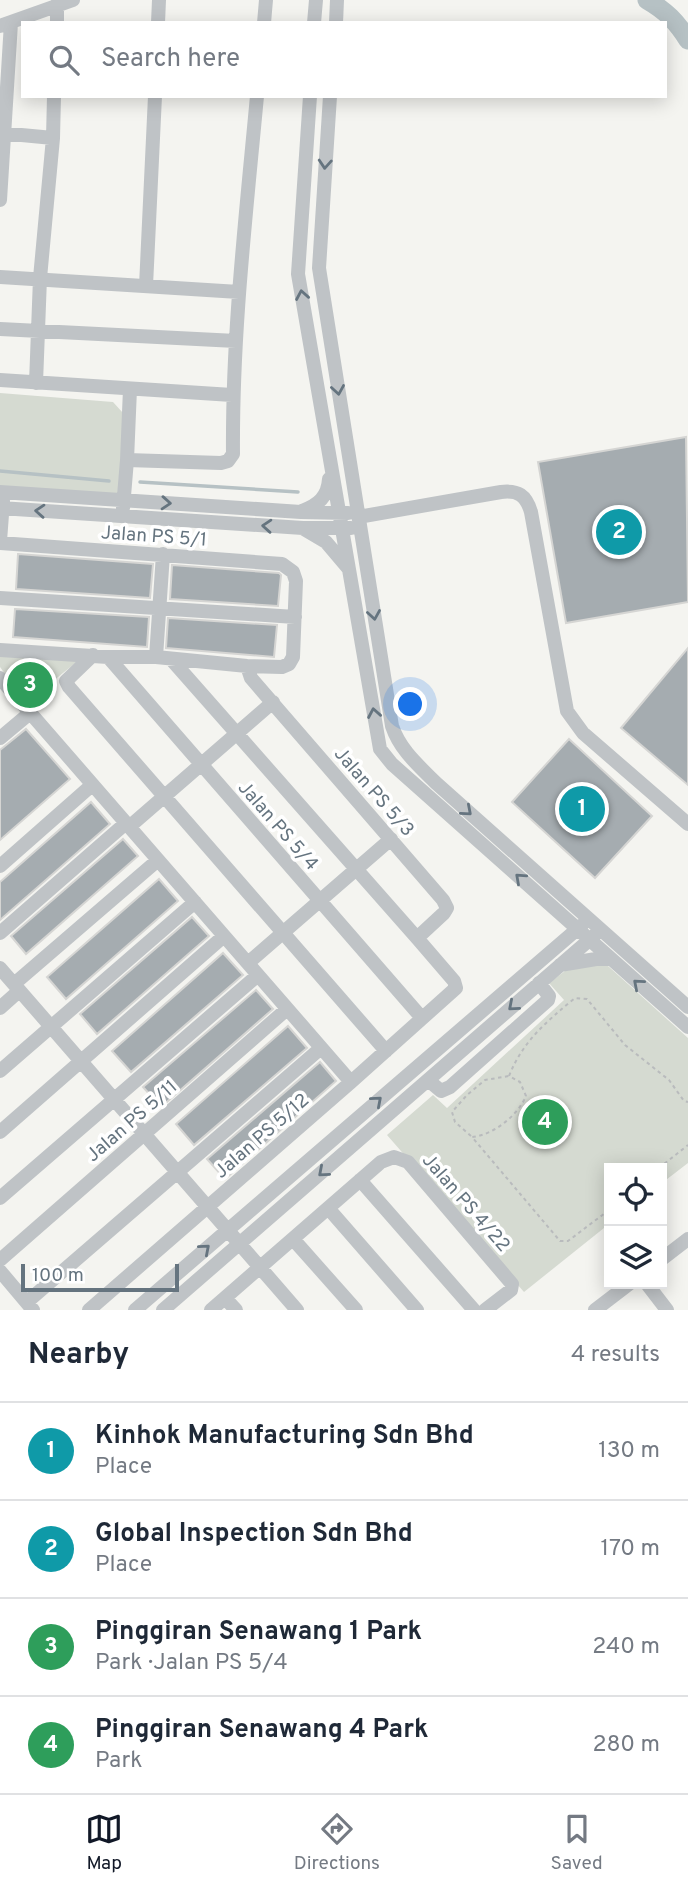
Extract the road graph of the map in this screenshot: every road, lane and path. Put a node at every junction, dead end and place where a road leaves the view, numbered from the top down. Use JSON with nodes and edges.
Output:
{"nodes":[{"id":1,"x":73,"y":0,"type":"edge"},
{"id":2,"x":159,"y":0,"type":"edge"},
{"id":3,"x":266,"y":0,"type":"edge"},
{"id":4,"x":316,"y":0,"type":"edge"},
{"id":5,"x":337,"y":0,"type":"edge"},
{"id":6,"x":57,"y":4,"type":"junction"},
{"id":7,"x":57,"y":21,"type":"edge"},
{"id":8,"x":158,"y":21,"type":"edge"},
{"id":9,"x":264,"y":21,"type":"edge"},
{"id":10,"x":314,"y":21,"type":"edge"},
{"id":11,"x":336,"y":21,"type":"edge"},
{"id":12,"x":6,"y":24,"type":"edge"},
{"id":13,"x":54,"y":98,"type":"edge"},
{"id":14,"x":155,"y":98,"type":"edge"},
{"id":15,"x":257,"y":98,"type":"edge"},
{"id":16,"x":310,"y":98,"type":"edge"},
{"id":17,"x":330,"y":98,"type":"edge"},
{"id":18,"x":2,"y":133,"type":"edge"},
{"id":19,"x":53,"y":138,"type":"junction"},
{"id":20,"x":0,"y":200,"type":"edge"},
{"id":21,"x":0,"y":277,"type":"edge"},
{"id":22,"x":40,"y":278,"type":"junction"},
{"id":23,"x":146,"y":286,"type":"junction"},
{"id":24,"x":239,"y":292,"type":"junction"},
{"id":25,"x":0,"y":330,"type":"edge"},
{"id":26,"x":38,"y":333,"type":"junction"},
{"id":27,"x":236,"y":341,"type":"junction"},
{"id":28,"x":0,"y":380,"type":"edge"},
{"id":29,"x":36,"y":383,"type":"junction"},
{"id":30,"x":130,"y":389,"type":"junction"},
{"id":31,"x":232,"y":395,"type":"junction"},
{"id":32,"x":127,"y":460,"type":"junction"},
{"id":33,"x":330,"y":464,"type":"junction"},
{"id":34,"x":2,"y":492,"type":"edge"},
{"id":35,"x":124,"y":500,"type":"junction"},
{"id":36,"x":1,"y":509,"type":"edge"},
{"id":37,"x":301,"y":512,"type":"junction"},
{"id":38,"x":339,"y":513,"type":"junction"},
{"id":39,"x":122,"y":516,"type":"junction"},
{"id":40,"x":359,"y":519,"type":"junction"},
{"id":41,"x":303,"y":528,"type":"junction"},
{"id":42,"x":342,"y":529,"type":"junction"},
{"id":43,"x":0,"y":542,"type":"edge"},
{"id":44,"x":163,"y":554,"type":"junction"},
{"id":45,"x":349,"y":569,"type":"junction"},
{"id":46,"x":0,"y":597,"type":"edge"},
{"id":47,"x":159,"y":607,"type":"junction"},
{"id":48,"x":295,"y":617,"type":"junction"},
{"id":49,"x":0,"y":650,"type":"edge"},
{"id":50,"x":100,"y":656,"type":"junction"},
{"id":51,"x":156,"y":657,"type":"junction"},
{"id":52,"x":171,"y":659,"type":"junction"},
{"id":53,"x":247,"y":666,"type":"junction"},
{"id":54,"x":0,"y":678,"type":"edge"},
{"id":55,"x":273,"y":702,"type":"junction"},
{"id":56,"x":30,"y":713,"type":"junction"},
{"id":57,"x":236,"y":734,"type":"junction"},
{"id":58,"x":0,"y":738,"type":"edge"},
{"id":59,"x":201,"y":764,"type":"junction"},
{"id":60,"x":92,"y":785,"type":"junction"},
{"id":61,"x":164,"y":796,"type":"junction"},
{"id":62,"x":688,"y":824,"type":"edge"},
{"id":63,"x":127,"y":825,"type":"junction"},
{"id":64,"x":391,"y":839,"type":"junction"},
{"id":65,"x":158,"y":860,"type":"junction"},
{"id":66,"x":0,"y":866,"type":"edge"},
{"id":67,"x":356,"y":869,"type":"junction"},
{"id":68,"x":320,"y":901,"type":"junction"},
{"id":69,"x":195,"y":902,"type":"junction"},
{"id":70,"x":553,"y":908,"type":"junction"},
{"id":71,"x":589,"y":918,"type":"junction"},
{"id":72,"x":577,"y":929,"type":"junction"},
{"id":73,"x":601,"y":929,"type":"junction"},
{"id":74,"x":284,"y":932,"type":"junction"},
{"id":75,"x":0,"y":933,"type":"edge"},
{"id":76,"x":224,"y":936,"type":"junction"},
{"id":77,"x":416,"y":938,"type":"junction"},
{"id":78,"x":589,"y":940,"type":"junction"},
{"id":79,"x":552,"y":950,"type":"junction"},
{"id":80,"x":611,"y":960,"type":"junction"},
{"id":81,"x":248,"y":963,"type":"junction"},
{"id":82,"x":559,"y":966,"type":"junction"},
{"id":83,"x":0,"y":968,"type":"edge"},
{"id":84,"x":258,"y":975,"type":"junction"},
{"id":85,"x":17,"y":987,"type":"junction"},
{"id":86,"x":0,"y":1007,"type":"edge"},
{"id":87,"x":688,"y":1007,"type":"edge"},
{"id":88,"x":287,"y":1009,"type":"junction"},
{"id":89,"x":422,"y":1018,"type":"junction"},
{"id":90,"x":51,"y":1027,"type":"junction"},
{"id":91,"x":688,"y":1027,"type":"edge"},
{"id":92,"x":321,"y":1048,"type":"junction"},
{"id":93,"x":386,"y":1051,"type":"junction"},
{"id":94,"x":81,"y":1061,"type":"junction"},
{"id":95,"x":0,"y":1071,"type":"edge"},
{"id":96,"x":509,"y":1076,"type":"junction"},
{"id":97,"x":351,"y":1083,"type":"junction"},
{"id":98,"x":114,"y":1100,"type":"junction"},
{"id":99,"x":688,"y":1102,"type":"edge"},
{"id":100,"x":0,"y":1132,"type":"edge"},
{"id":101,"x":144,"y":1134,"type":"junction"},
{"id":102,"x":472,"y":1137,"type":"junction"},
{"id":103,"x":688,"y":1145,"type":"edge"},
{"id":104,"x":665,"y":1163,"type":"edge"},
{"id":105,"x":176,"y":1171,"type":"junction"},
{"id":106,"x":360,"y":1180,"type":"junction"},
{"id":107,"x":0,"y":1198,"type":"edge"},
{"id":108,"x":208,"y":1207,"type":"junction"},
{"id":109,"x":328,"y":1208,"type":"junction"},
{"id":110,"x":604,"y":1214,"type":"edge"},
{"id":111,"x":228,"y":1230,"type":"junction"},
{"id":112,"x":293,"y":1239,"type":"junction"},
{"id":113,"x":688,"y":1239,"type":"edge"},
{"id":114,"x":240,"y":1245,"type":"junction"},
{"id":115,"x":667,"y":1255,"type":"edge"},
{"id":116,"x":0,"y":1260,"type":"edge"},
{"id":117,"x":260,"y":1268,"type":"junction"},
{"id":118,"x":0,"y":1272,"type":"edge"},
{"id":119,"x":622,"y":1289,"type":"edge"},
{"id":120,"x":651,"y":1289,"type":"edge"},
{"id":121,"x":225,"y":1298,"type":"junction"},
{"id":122,"x":30,"y":1306,"type":"edge"},
{"id":123,"x":89,"y":1310,"type":"edge"},
{"id":124,"x":135,"y":1310,"type":"edge"},
{"id":125,"x":163,"y":1310,"type":"edge"},
{"id":126,"x":211,"y":1310,"type":"edge"},
{"id":127,"x":236,"y":1310,"type":"edge"},
{"id":128,"x":297,"y":1310,"type":"edge"},
{"id":129,"x":356,"y":1310,"type":"edge"},
{"id":130,"x":417,"y":1310,"type":"edge"},
{"id":131,"x":474,"y":1310,"type":"edge"},
{"id":132,"x":485,"y":1310,"type":"edge"},
{"id":133,"x":595,"y":1310,"type":"edge"},
{"id":134,"x":667,"y":1310,"type":"edge"}],
"edges":[{"from":1,"to":6,"type":"street"},
{"from":2,"to":8,"type":"street"},
{"from":3,"to":9,"type":"street"},
{"from":4,"to":10,"type":"street"},
{"from":5,"to":11,"type":"street"},
{"from":6,"to":7,"type":"street"},
{"from":6,"to":12,"type":"street"},
{"from":12,"to":18,"type":"street"},
{"from":13,"to":19,"type":"street"},
{"from":14,"to":23,"type":"street"},
{"from":15,"to":24,"type":"street"},
{"from":33,"to":16,"type":"street","one_way":true},
{"from":17,"to":40,"type":"street","one_way":true},
{"from":18,"to":19,"type":"street"},
{"from":18,"to":20,"type":"street"},
{"from":19,"to":22,"type":"street"},
{"from":21,"to":22,"type":"street"},
{"from":22,"to":23,"type":"street"},
{"from":22,"to":26,"type":"street"},
{"from":23,"to":24,"type":"street"},
{"from":24,"to":27,"type":"street"},
{"from":25,"to":26,"type":"street"},
{"from":26,"to":27,"type":"street"},
{"from":26,"to":29,"type":"street"},
{"from":27,"to":31,"type":"street"},
{"from":28,"to":29,"type":"street"},
{"from":29,"to":30,"type":"street"},
{"from":30,"to":31,"type":"street"},
{"from":30,"to":32,"type":"street"},
{"from":31,"to":32,"type":"street"},
{"from":32,"to":35,"type":"street"},
{"from":33,"to":37,"type":"street"},
{"from":33,"to":38,"type":"street"},
{"from":34,"to":35,"type":"street"},
{"from":34,"to":36,"type":"street"},
{"from":35,"to":37,"type":"street","one_way":true},
{"from":35,"to":39,"type":"street"},
{"from":39,"to":36,"type":"street","one_way":true},
{"from":36,"to":43,"type":"street"},
{"from":37,"to":38,"type":"street"},
{"from":38,"to":40,"type":"street"},
{"from":38,"to":42,"type":"street"},
{"from":41,"to":39,"type":"street","one_way":true},
{"from":40,"to":42,"type":"street"},
{"from":40,"to":62,"type":"street"},
{"from":40,"to":71,"type":"street","one_way":true},
{"from":41,"to":42,"type":"street"},
{"from":41,"to":45,"type":"street"},
{"from":42,"to":45,"type":"street"},
{"from":43,"to":44,"type":"street","name":"Jalan PS 5/1"},
{"from":44,"to":47,"type":"street"},
{"from":44,"to":48,"type":"street","name":"Jalan PS 5/1"},
{"from":70,"to":45,"type":"street","one_way":true},
{"from":46,"to":47,"type":"street"},
{"from":47,"to":48,"type":"street"},
{"from":47,"to":51,"type":"street"},
{"from":48,"to":53,"type":"street"},
{"from":49,"to":50,"type":"street"},
{"from":50,"to":51,"type":"street"},
{"from":50,"to":59,"type":"street","name":"Jalan PS 5/4"},
{"from":50,"to":61,"type":"street"},
{"from":51,"to":52,"type":"street"},
{"from":52,"to":53,"type":"street"},
{"from":52,"to":57,"type":"street"},
{"from":53,"to":55,"type":"street","name":"Jalan PS 5/3"},
{"from":54,"to":56,"type":"street"},
{"from":55,"to":57,"type":"street"},
{"from":55,"to":64,"type":"street","name":"Jalan PS 5/3"},
{"from":56,"to":58,"type":"street"},
{"from":56,"to":60,"type":"street"},
{"from":57,"to":59,"type":"street"},
{"from":57,"to":67,"type":"street"},
{"from":59,"to":61,"type":"street"},
{"from":59,"to":68,"type":"street","name":"Jalan PS 5/4"},
{"from":60,"to":63,"type":"street"},
{"from":60,"to":66,"type":"street"},
{"from":61,"to":63,"type":"street"},
{"from":61,"to":74,"type":"street"},
{"from":63,"to":65,"type":"street"},
{"from":63,"to":75,"type":"street"},
{"from":64,"to":67,"type":"street"},
{"from":64,"to":77,"type":"street","name":"Jalan PS 5/3"},
{"from":65,"to":69,"type":"street"},
{"from":65,"to":85,"type":"street"},
{"from":67,"to":68,"type":"street"},
{"from":67,"to":77,"type":"street"},
{"from":68,"to":74,"type":"street"},
{"from":68,"to":89,"type":"street","name":"Jalan PS 5/4"},
{"from":69,"to":76,"type":"street"},
{"from":69,"to":90,"type":"street"},
{"from":70,"to":72,"type":"street"},
{"from":70,"to":79,"type":"street"},
{"from":71,"to":72,"type":"street"},
{"from":71,"to":73,"type":"street"},
{"from":72,"to":78,"type":"street"},
{"from":72,"to":79,"type":"street"},
{"from":73,"to":78,"type":"street"},
{"from":73,"to":87,"type":"street"},
{"from":74,"to":81,"type":"street"},
{"from":74,"to":93,"type":"street"},
{"from":76,"to":81,"type":"street"},
{"from":76,"to":94,"type":"street"},
{"from":77,"to":89,"type":"street","name":"Jalan PS 5/12"},
{"from":78,"to":80,"type":"street"},
{"from":78,"to":82,"type":"street"},
{"from":111,"to":79,"type":"street","one_way":true},
{"from":80,"to":82,"type":"street"},
{"from":91,"to":80,"type":"street","one_way":true},
{"from":81,"to":84,"type":"street"},
{"from":82,"to":114,"type":"street","one_way":true},
{"from":83,"to":85,"type":"street"},
{"from":84,"to":88,"type":"street"},
{"from":84,"to":98,"type":"street"},
{"from":85,"to":86,"type":"street"},
{"from":85,"to":90,"type":"street"},
{"from":88,"to":92,"type":"street"},
{"from":88,"to":101,"type":"street","name":"Jalan PS 5/11"},
{"from":89,"to":93,"type":"street","name":"Jalan PS 5/12"},
{"from":90,"to":94,"type":"street"},
{"from":90,"to":95,"type":"street"},
{"from":92,"to":97,"type":"street"},
{"from":92,"to":105,"type":"street"},
{"from":93,"to":97,"type":"street","name":"Jalan PS 5/12"},
{"from":94,"to":98,"type":"street"},
{"from":94,"to":100,"type":"street"},
{"from":96,"to":99,"type":"path"},
{"from":96,"to":102,"type":"path"},
{"from":96,"to":102,"type":"path"},
{"from":97,"to":108,"type":"street","name":"Jalan PS 5/12"},
{"from":98,"to":101,"type":"street"},
{"from":98,"to":107,"type":"street"},
{"from":101,"to":105,"type":"street"},
{"from":101,"to":116,"type":"street","name":"Jalan PS 5/11"},
{"from":102,"to":110,"type":"path"},
{"from":103,"to":104,"type":"path"},
{"from":105,"to":108,"type":"street"},
{"from":105,"to":122,"type":"street"},
{"from":106,"to":109,"type":"street"},
{"from":106,"to":131,"type":"street"},
{"from":106,"to":132,"type":"street","name":"Jalan PS 4/22"},
{"from":108,"to":111,"type":"street"},
{"from":108,"to":123,"type":"street","name":"Jalan PS 5/12"},
{"from":109,"to":112,"type":"street"},
{"from":109,"to":130,"type":"street"},
{"from":111,"to":114,"type":"street"},
{"from":124,"to":111,"type":"street","one_way":true},
{"from":112,"to":117,"type":"street"},
{"from":112,"to":129,"type":"street"},
{"from":113,"to":115,"type":"street"},
{"from":114,"to":117,"type":"street"},
{"from":114,"to":125,"type":"street"},
{"from":117,"to":121,"type":"street"},
{"from":117,"to":128,"type":"street"},
{"from":118,"to":122,"type":"street"},
{"from":119,"to":133,"type":"street"},
{"from":120,"to":134,"type":"street"},
{"from":121,"to":126,"type":"street"},
{"from":121,"to":127,"type":"street"}]}
